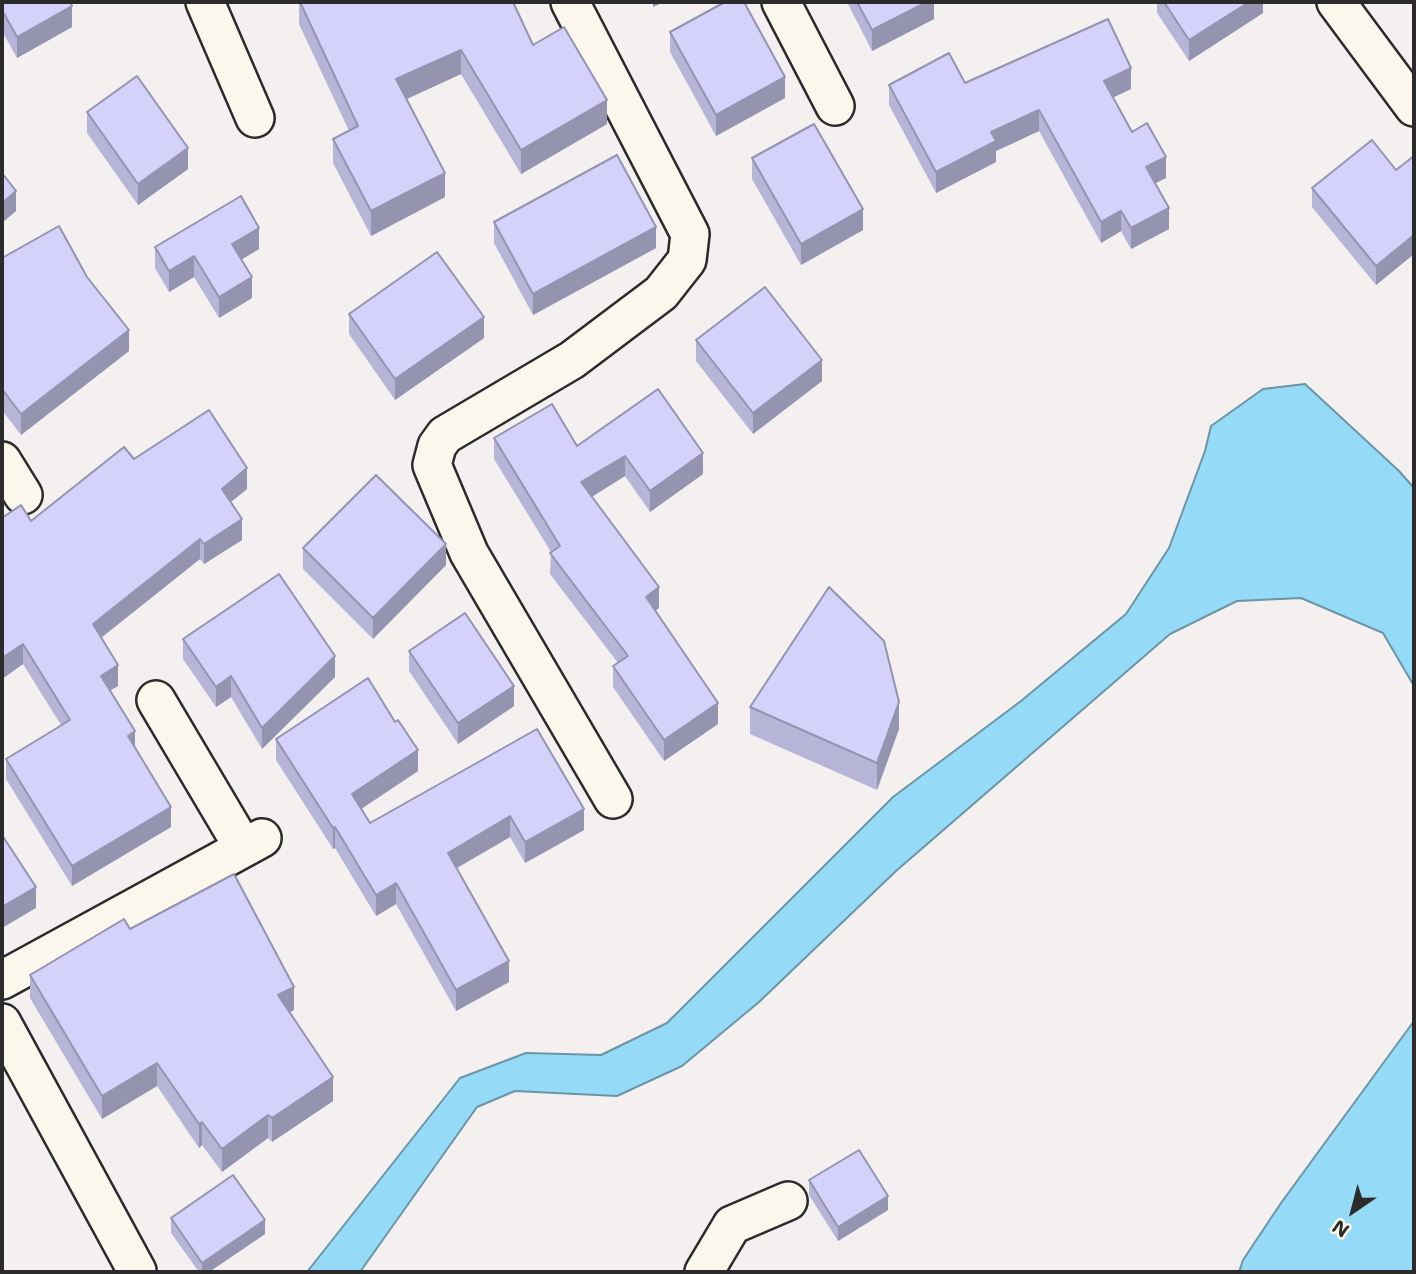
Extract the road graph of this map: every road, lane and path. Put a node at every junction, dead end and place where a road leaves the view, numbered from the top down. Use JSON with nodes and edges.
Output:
{"nodes":[{"id":1,"x":205,"y":2,"type":"edge"},
{"id":2,"x":570,"y":2,"type":"edge"},
{"id":3,"x":781,"y":2,"type":"edge"},
{"id":4,"x":1336,"y":2,"type":"edge"},
{"id":5,"x":835,"y":106,"type":"dead end"},
{"id":6,"x":1414,"y":107,"type":"edge"},
{"id":7,"x":255,"y":118,"type":"dead end"},
{"id":8,"x":2,"y":461,"type":"edge"},
{"id":9,"x":23,"y":495,"type":"dead end"},
{"id":10,"x":156,"y":700,"type":"dead end"},
{"id":11,"x":613,"y":799,"type":"dead end"},
{"id":12,"x":2,"y":980,"type":"edge"},
{"id":13,"x":2,"y":1023,"type":"edge"},
{"id":14,"x":788,"y":1201,"type":"dead end"},
{"id":15,"x":137,"y":1271,"type":"edge"},
{"id":16,"x":704,"y":1272,"type":"edge"}],
"edges":[{"from":1,"to":7,"type":"street"},
{"from":2,"to":11,"type":"street"},
{"from":3,"to":5,"type":"street"},
{"from":4,"to":6,"type":"street"},
{"from":8,"to":9,"type":"street"},
{"from":10,"to":12,"type":"street"},
{"from":13,"to":15,"type":"street"},
{"from":14,"to":16,"type":"street"}]}
